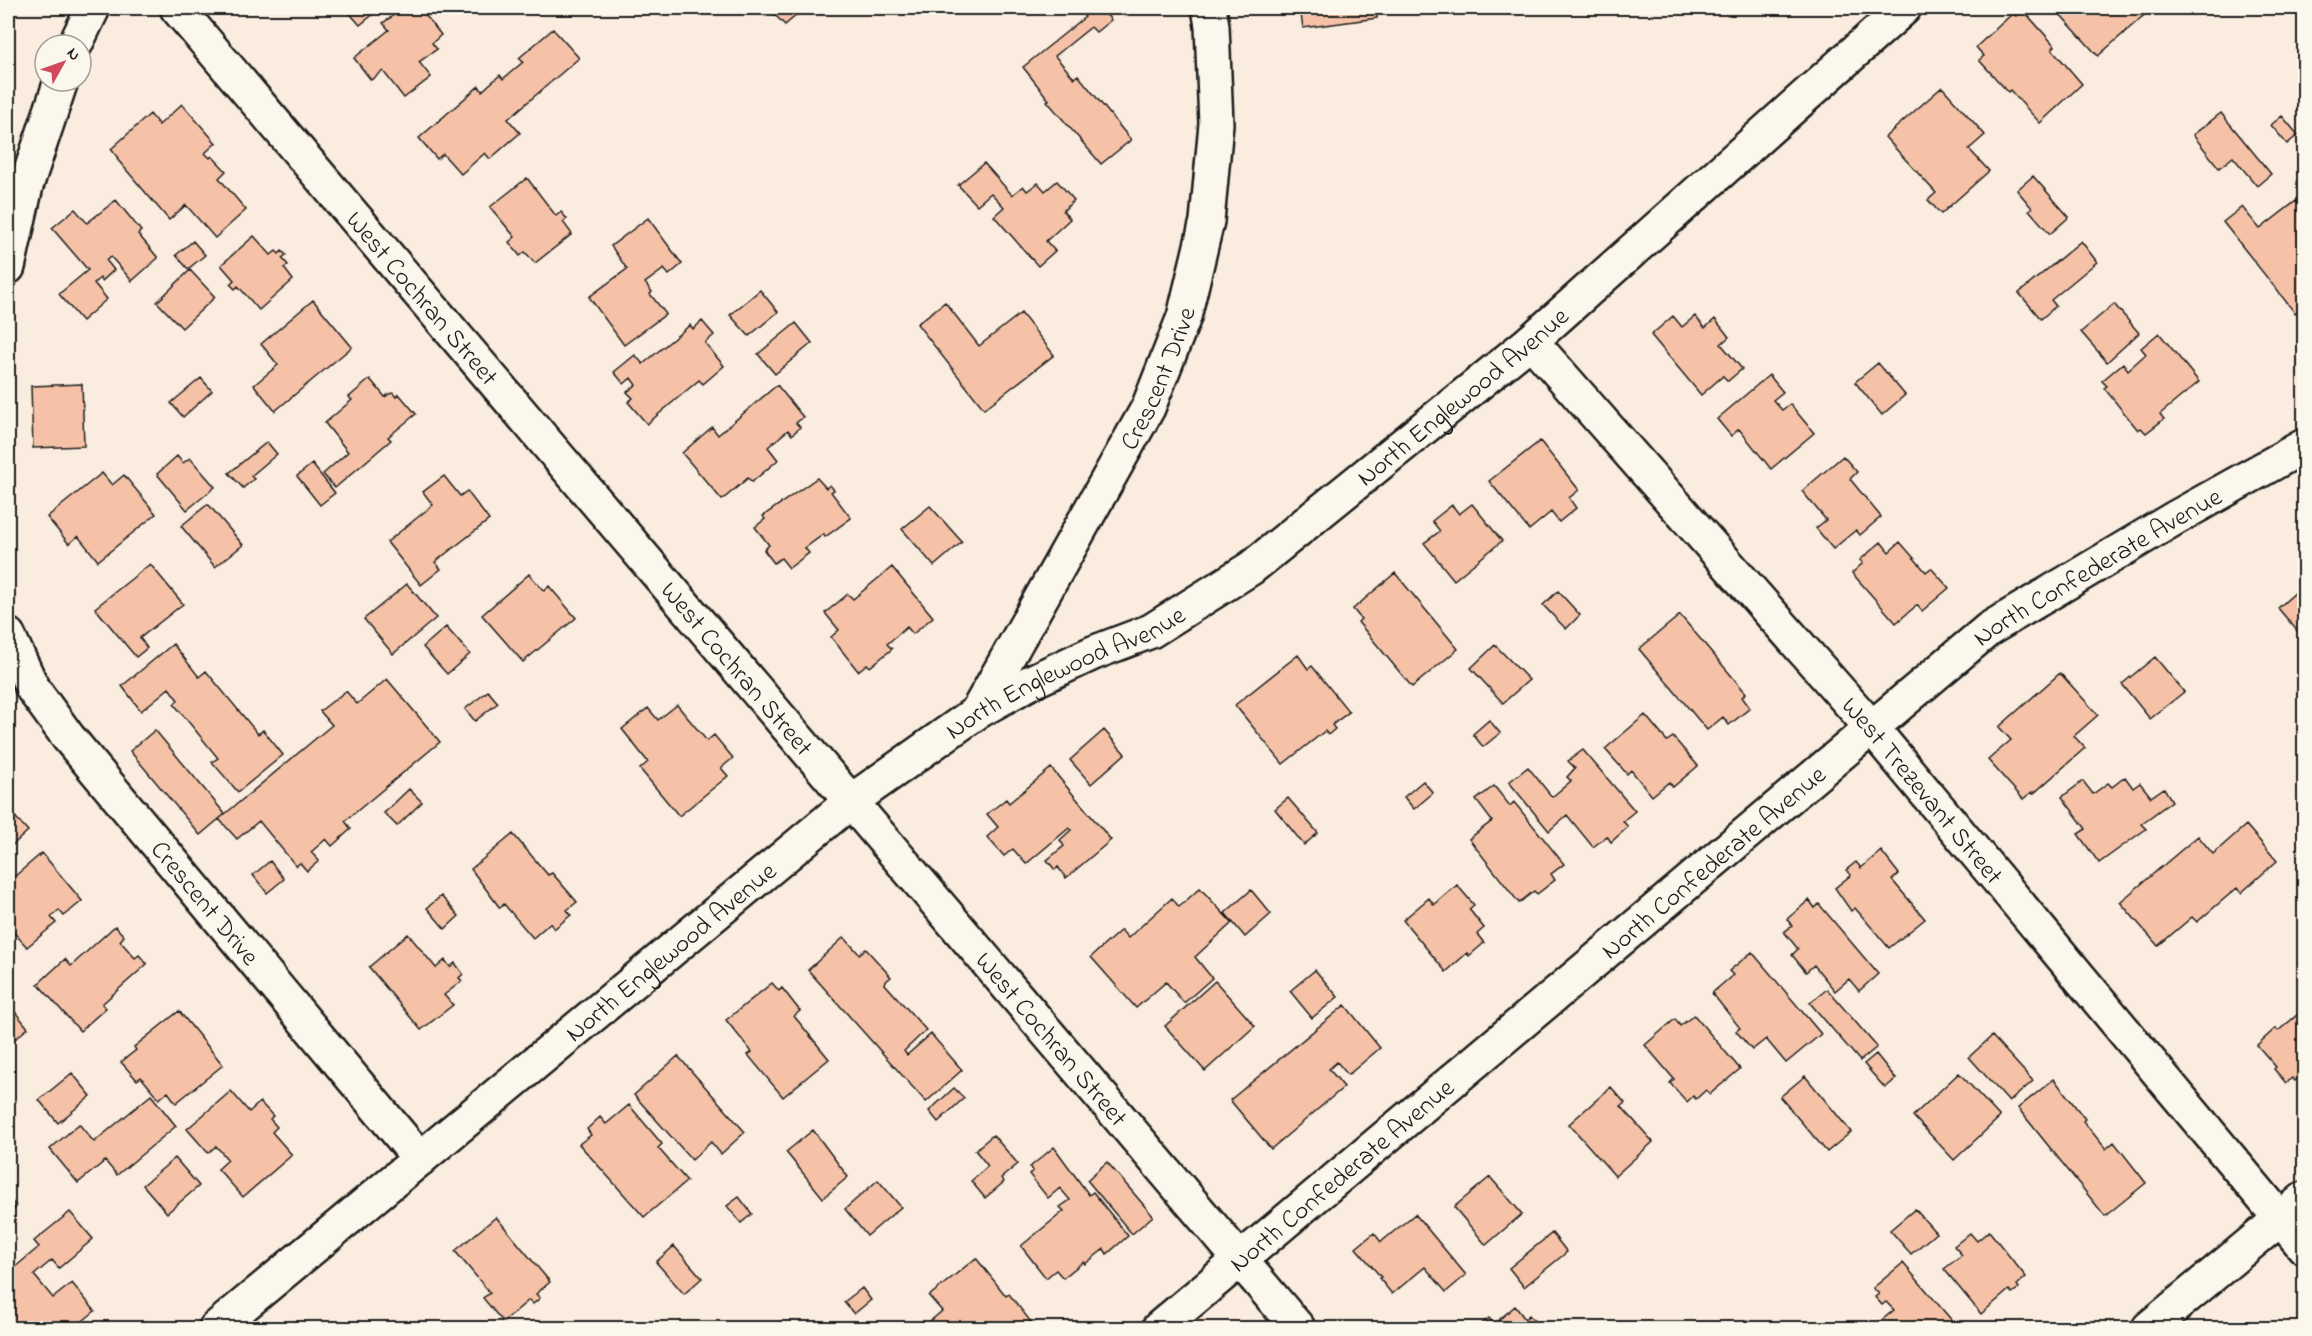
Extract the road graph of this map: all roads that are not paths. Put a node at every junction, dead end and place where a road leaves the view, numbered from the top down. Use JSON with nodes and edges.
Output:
{"nodes":[{"id":1,"x":93,"y":8,"type":"edge"},
{"id":2,"x":177,"y":8,"type":"edge"},
{"id":3,"x":1209,"y":8,"type":"edge"},
{"id":4,"x":1904,"y":8,"type":"edge"},
{"id":5,"x":81,"y":33,"type":"edge"},
{"id":6,"x":57,"y":93,"type":"edge"},
{"id":7,"x":8,"y":267,"type":"edge"},
{"id":8,"x":1531,"y":341,"type":"junction"},
{"id":9,"x":2304,"y":446,"type":"edge"},
{"id":10,"x":8,"y":635,"type":"edge"},
{"id":11,"x":977,"y":712,"type":"junction"},
{"id":12,"x":1871,"y":728,"type":"junction"},
{"id":13,"x":850,"y":802,"type":"junction"},
{"id":14,"x":420,"y":1159,"type":"junction"},
{"id":15,"x":2293,"y":1209,"type":"edge"},
{"id":16,"x":2304,"y":1247,"type":"edge"},
{"id":17,"x":1240,"y":1260,"type":"junction"},
{"id":18,"x":216,"y":1329,"type":"edge"},
{"id":19,"x":1159,"y":1329,"type":"edge"},
{"id":20,"x":1298,"y":1329,"type":"edge"},
{"id":21,"x":2149,"y":1329,"type":"edge"}],
"edges":[{"from":1,"to":5,"type":"street"},
{"from":2,"to":13,"type":"street","name":"West Cochran Street"},
{"from":3,"to":11,"type":"street","name":"Crescent Drive"},
{"from":4,"to":8,"type":"street","name":"North Englewood Avenue"},
{"from":6,"to":7,"type":"street"},
{"from":8,"to":11,"type":"street","name":"North Englewood Avenue"},
{"from":8,"to":12,"type":"street","name":"West Trezevant Street"},
{"from":9,"to":12,"type":"street","name":"North Confederate Avenue"},
{"from":10,"to":14,"type":"street","name":"Crescent Drive"},
{"from":11,"to":13,"type":"street","name":"North Englewood Avenue"},
{"from":12,"to":15,"type":"street","name":"West Trezevant Street"},
{"from":12,"to":17,"type":"street","name":"North Confederate Avenue"},
{"from":13,"to":14,"type":"street","name":"North Englewood Avenue"},
{"from":13,"to":17,"type":"street","name":"West Cochran Street"},
{"from":14,"to":18,"type":"street","name":"North Englewood Avenue"},
{"from":15,"to":16,"type":"street","name":"West Trezevant Street"},
{"from":15,"to":21,"type":"street"},
{"from":17,"to":19,"type":"street","name":"North Confederate Avenue"},
{"from":17,"to":20,"type":"street","name":"West Cochran Street"}]}
